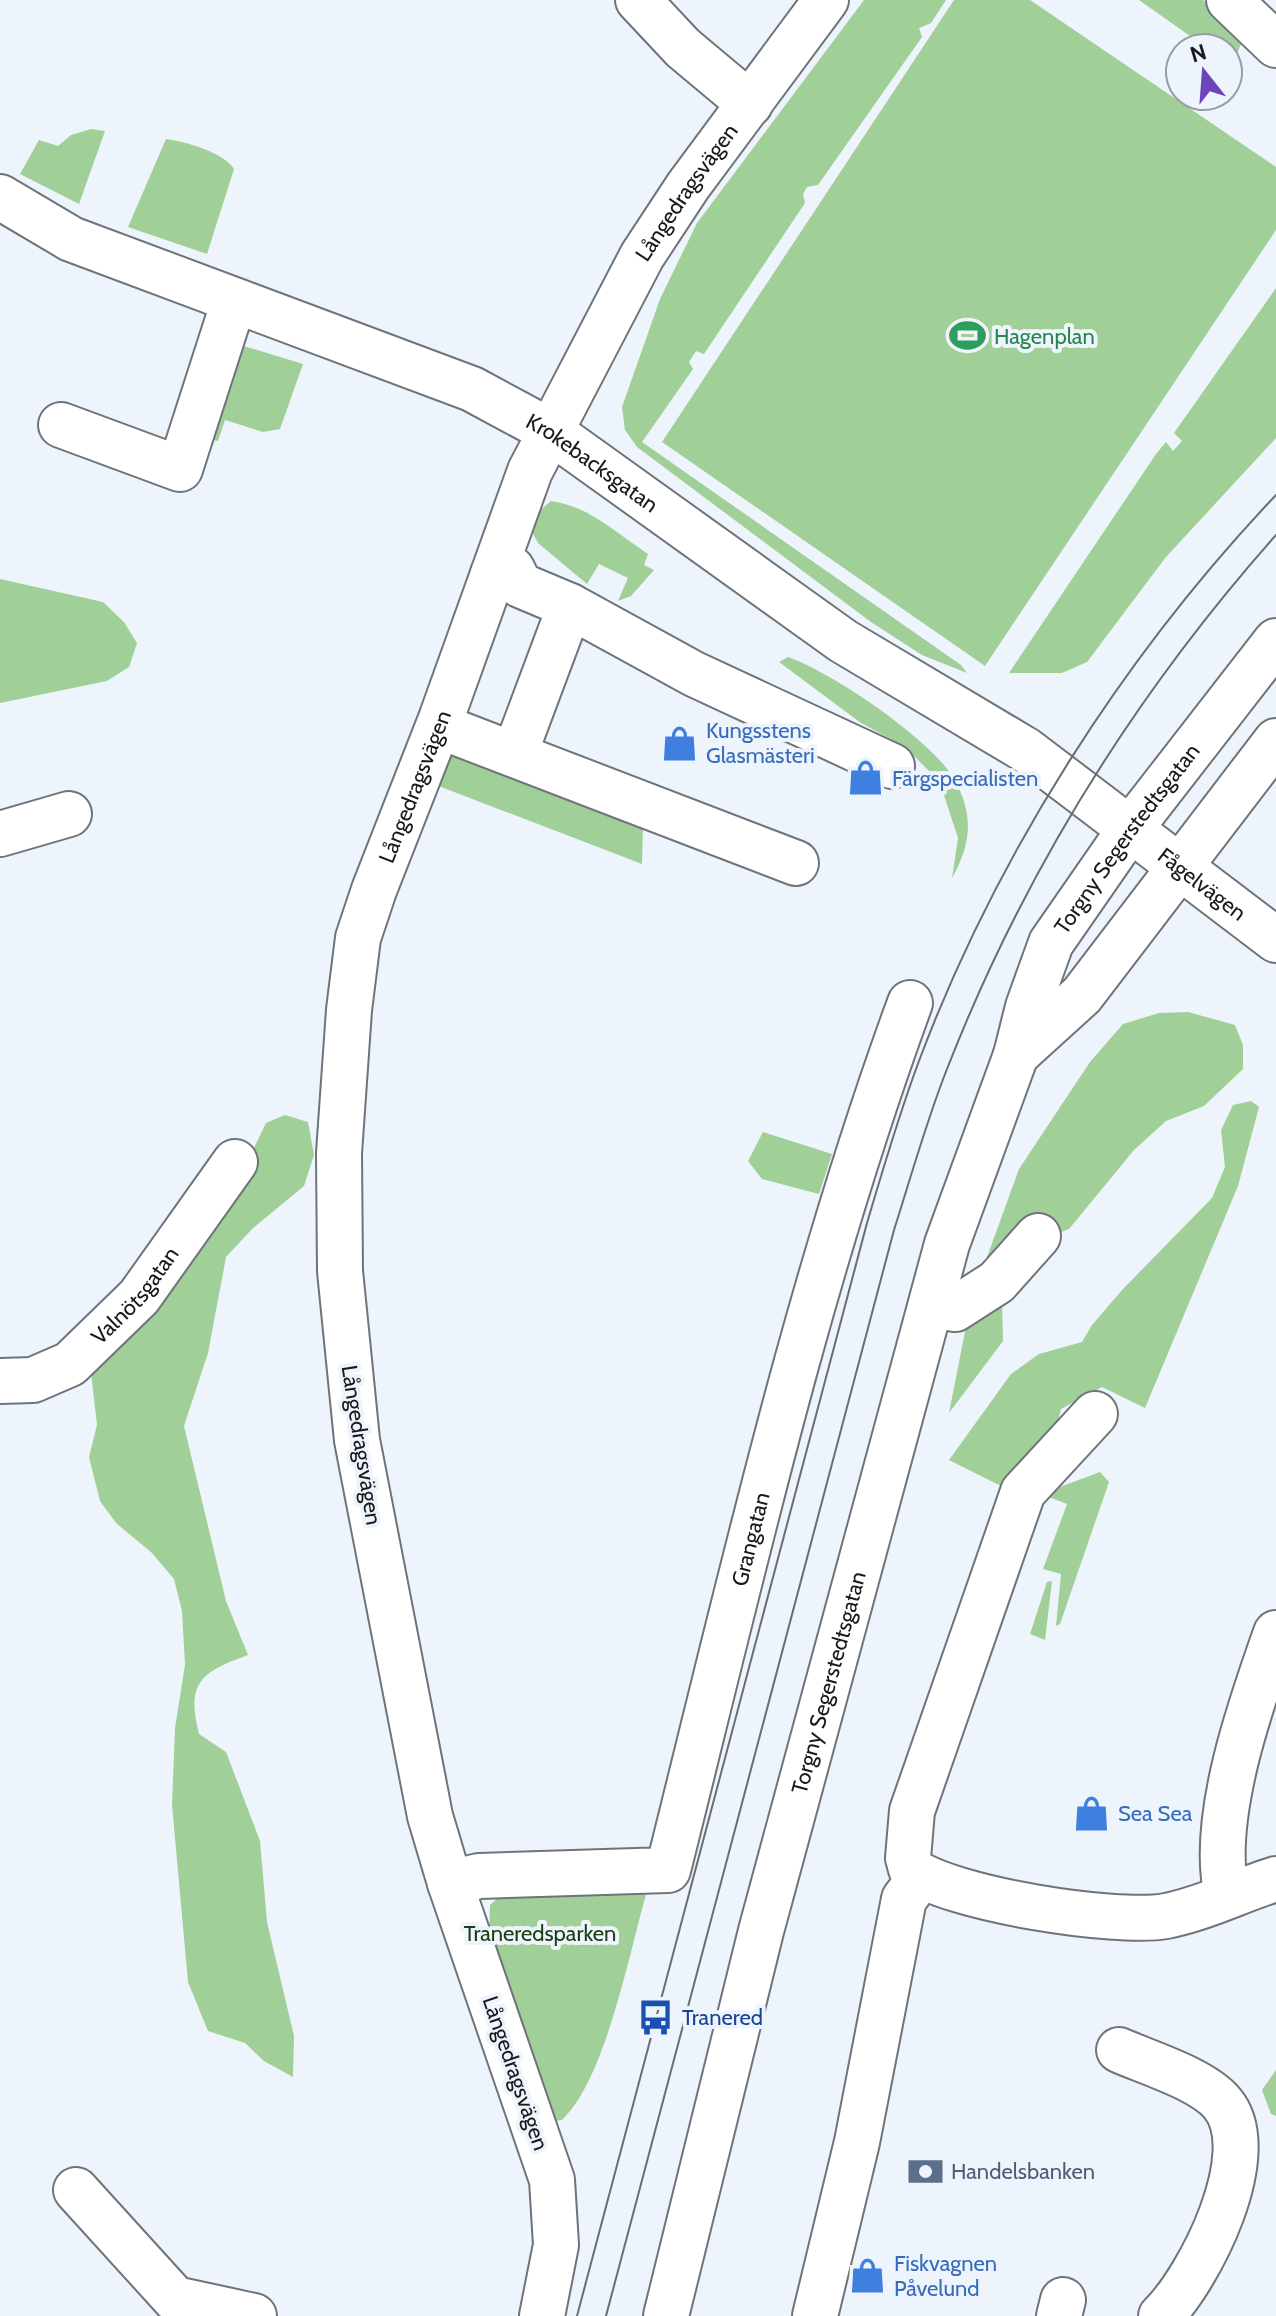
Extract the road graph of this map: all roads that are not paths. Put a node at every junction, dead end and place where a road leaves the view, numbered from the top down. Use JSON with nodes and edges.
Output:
{"nodes":[{"id":1,"x":638,"y":0,"type":"edge"},
{"id":2,"x":826,"y":0,"type":"edge"},
{"id":3,"x":1229,"y":0,"type":"edge"},
{"id":4,"x":1276,"y":45,"type":"edge"},
{"id":5,"x":750,"y":104,"type":"junction"},
{"id":6,"x":0,"y":197,"type":"edge"},
{"id":7,"x":234,"y":301,"type":"junction"},
{"id":8,"x":61,"y":425,"type":"dead end"},
{"id":9,"x":550,"y":431,"type":"junction"},
{"id":10,"x":493,"y":574,"type":"junction"},
{"id":11,"x":570,"y":606,"type":"junction"},
{"id":12,"x":1276,"y":641,"type":"edge"},
{"id":13,"x":439,"y":726,"type":"junction"},
{"id":14,"x":1276,"y":741,"type":"edge"},
{"id":15,"x":515,"y":753,"type":"junction"},
{"id":16,"x":892,"y":766,"type":"dead end"},
{"id":17,"x":69,"y":814,"type":"dead end"},
{"id":18,"x":1130,"y":829,"type":"junction"},
{"id":19,"x":0,"y":834,"type":"edge"},
{"id":20,"x":796,"y":863,"type":"dead end"},
{"id":21,"x":1180,"y":868,"type":"junction"},
{"id":22,"x":1276,"y":940,"type":"edge"},
{"id":23,"x":910,"y":1003,"type":"dead end"},
{"id":24,"x":1016,"y":1055,"type":"junction"},
{"id":25,"x":235,"y":1162,"type":"dead end"},
{"id":26,"x":1038,"y":1236,"type":"dead end"},
{"id":27,"x":931,"y":1305,"type":"junction"},
{"id":28,"x":0,"y":1381,"type":"edge"},
{"id":29,"x":1095,"y":1414,"type":"dead end"},
{"id":30,"x":1276,"y":1633,"type":"edge"},
{"id":31,"x":921,"y":1877,"type":"junction"},
{"id":32,"x":1276,"y":1879,"type":"edge"},
{"id":33,"x":450,"y":1883,"type":"junction"},
{"id":34,"x":1227,"y":1895,"type":"junction"},
{"id":35,"x":1119,"y":2050,"type":"dead end"},
{"id":36,"x":76,"y":2190,"type":"dead end"},
{"id":37,"x":254,"y":2316,"type":"edge"},
{"id":38,"x":542,"y":2316,"type":"edge"},
{"id":39,"x":666,"y":2316,"type":"edge"},
{"id":40,"x":815,"y":2316,"type":"edge"},
{"id":41,"x":1161,"y":2316,"type":"edge"}],
"edges":[{"from":1,"to":5,"type":"street"},
{"from":2,"to":5,"type":"street","name":"Långedragsvägen"},
{"from":3,"to":4,"type":"street"},
{"from":5,"to":9,"type":"street","name":"Långedragsvägen"},
{"from":6,"to":7,"type":"street","name":"Krokebacksgatan"},
{"from":7,"to":8,"type":"street"},
{"from":7,"to":9,"type":"street","name":"Krokebacksgatan"},
{"from":9,"to":10,"type":"street","name":"Långedragsvägen"},
{"from":9,"to":18,"type":"street","name":"Krokebacksgatan"},
{"from":10,"to":11,"type":"street"},
{"from":10,"to":13,"type":"street","name":"Långedragsvägen"},
{"from":11,"to":15,"type":"street"},
{"from":11,"to":16,"type":"street"},
{"from":12,"to":18,"type":"street","name":"Torgny Segerstedtsgatan"},
{"from":13,"to":15,"type":"street"},
{"from":13,"to":33,"type":"street","name":"Långedragsvägen"},
{"from":14,"to":21,"type":"street","name":"Torgny Segerstedtsgatan"},
{"from":15,"to":20,"type":"street"},
{"from":17,"to":19,"type":"street"},
{"from":18,"to":21,"type":"street","name":"Fågelvägen"},
{"from":18,"to":24,"type":"street","name":"Torgny Segerstedtsgatan"},
{"from":21,"to":22,"type":"street","name":"Fågelvägen"},
{"from":21,"to":24,"type":"street","name":"Torgny Segerstedtsgatan"},
{"from":23,"to":33,"type":"street","name":"Grangatan"},
{"from":24,"to":27,"type":"street","name":"Torgny Segerstedtsgatan"},
{"from":25,"to":28,"type":"street","name":"Valnötsgatan"},
{"from":26,"to":27,"type":"street"},
{"from":27,"to":39,"type":"street","name":"Torgny Segerstedtsgatan"},
{"from":29,"to":31,"type":"street"},
{"from":30,"to":34,"type":"street"},
{"from":31,"to":34,"type":"street"},
{"from":31,"to":40,"type":"street"},
{"from":32,"to":34,"type":"street"},
{"from":33,"to":38,"type":"street","name":"Långedragsvägen"},
{"from":35,"to":41,"type":"street"},
{"from":36,"to":37,"type":"street"}]}
